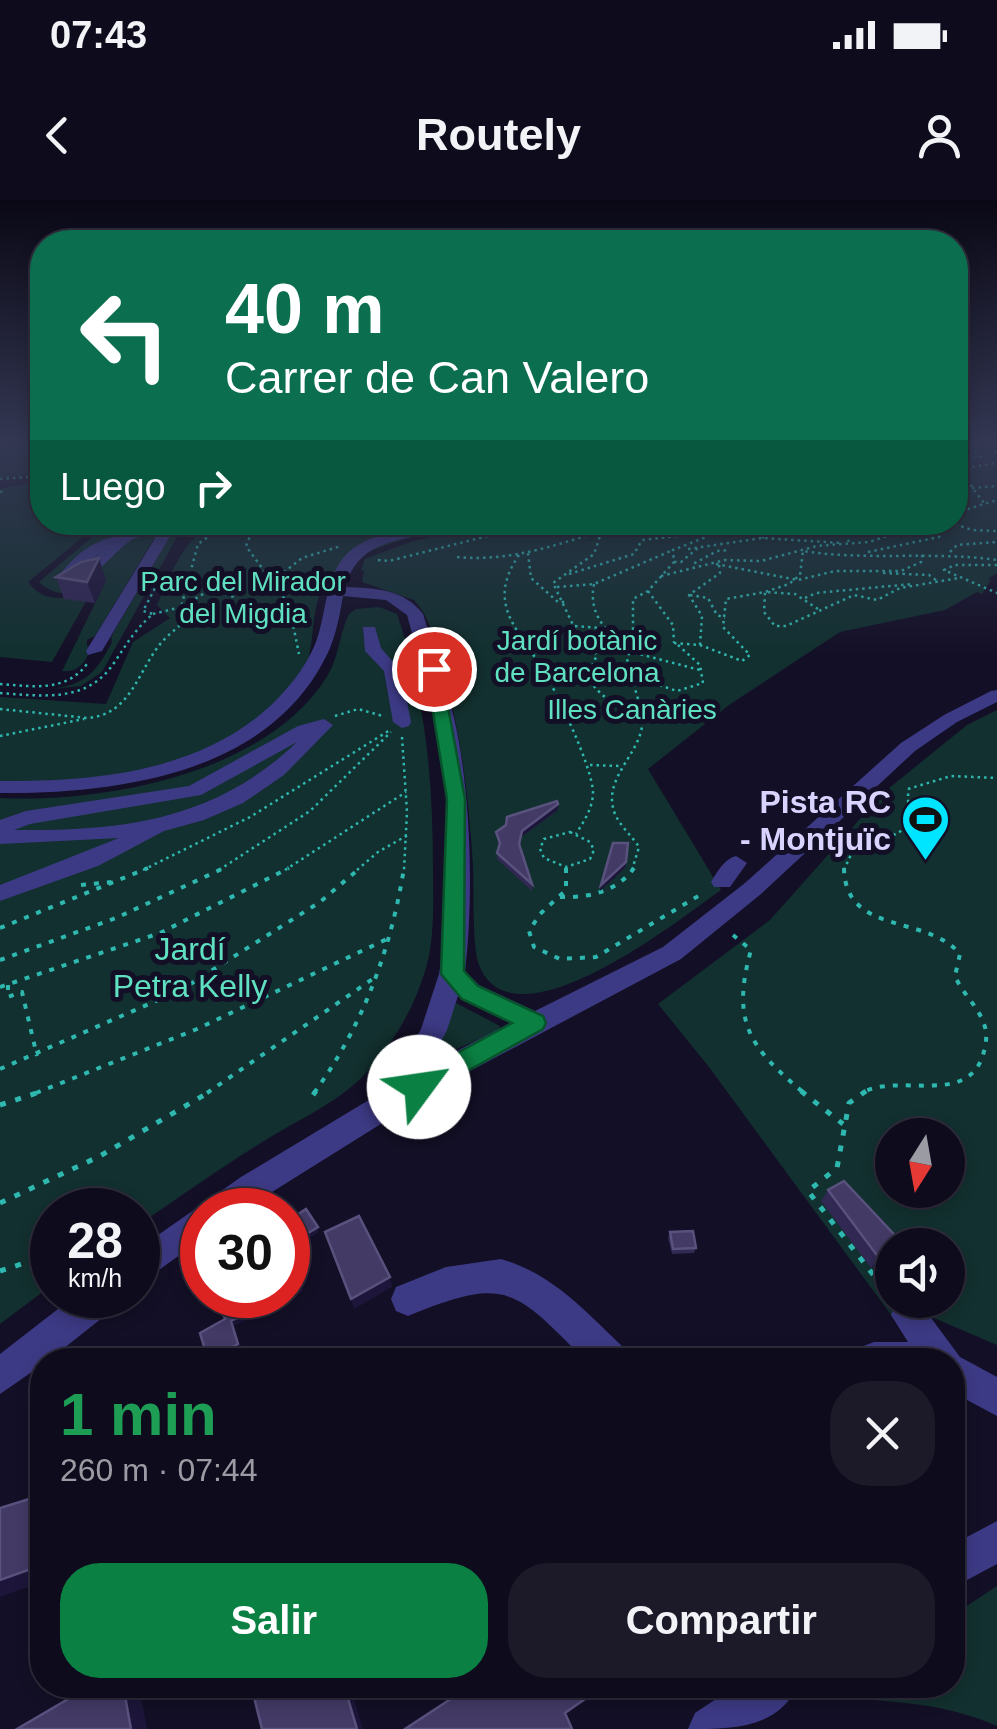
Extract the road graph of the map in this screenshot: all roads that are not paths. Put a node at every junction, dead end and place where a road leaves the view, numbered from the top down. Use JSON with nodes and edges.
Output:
{"nodes":[{"id":1,"x":164,"y":535,"type":"edge"},
{"id":2,"x":406,"y":535,"type":"edge"},
{"id":3,"x":340,"y":591,"type":"junction"},
{"id":4,"x":370,"y":630,"type":"dead end"},
{"id":5,"x":94,"y":651,"type":"road end"},
{"id":6,"x":997,"y":695,"type":"edge"},
{"id":7,"x":402,"y":722,"type":"road end"},
{"id":8,"x":0,"y":787,"type":"edge"},
{"id":9,"x":171,"y":822,"type":"junction"},
{"id":10,"x":0,"y":828,"type":"edge"},
{"id":11,"x":0,"y":837,"type":"edge"},
{"id":12,"x":736,"y":862,"type":"dead end"},
{"id":13,"x":722,"y":882,"type":"road end"},
{"id":14,"x":0,"y":892,"type":"edge"},
{"id":15,"x":452,"y":974,"type":"junction"},
{"id":16,"x":534,"y":1023,"type":"junction"},
{"id":17,"x":395,"y":1102,"type":"junction"},
{"id":18,"x":253,"y":1188,"type":"edge"},
{"id":19,"x":180,"y":1237,"type":"edge"},
{"id":20,"x":160,"y":1252,"type":"edge"},
{"id":21,"x":408,"y":1298,"type":"dead end"},
{"id":22,"x":74,"y":1318,"type":"edge"},
{"id":23,"x":909,"y":1318,"type":"edge"},
{"id":24,"x":36,"y":1348,"type":"edge"},
{"id":25,"x":598,"y":1348,"type":"edge"},
{"id":26,"x":934,"y":1348,"type":"edge"},
{"id":27,"x":30,"y":1353,"type":"edge"},
{"id":28,"x":0,"y":1376,"type":"edge"},
{"id":29,"x":965,"y":1379,"type":"edge"},
{"id":30,"x":997,"y":1398,"type":"edge"},
{"id":31,"x":758,"y":1698,"type":"edge"},
{"id":32,"x":715,"y":1728,"type":"edge"}],
"edges":[{"from":1,"to":5,"type":"street"},
{"from":2,"to":3,"type":"street"},
{"from":3,"to":8,"type":"street"},
{"from":3,"to":15,"type":"street"},
{"from":4,"to":7,"type":"street"},
{"from":6,"to":16,"type":"street"},
{"from":9,"to":10,"type":"street"},
{"from":9,"to":11,"type":"street"},
{"from":9,"to":14,"type":"street"},
{"from":12,"to":13,"type":"street"},
{"from":15,"to":16,"type":"street"},
{"from":15,"to":17,"type":"street"},
{"from":16,"to":17,"type":"street"},
{"from":17,"to":18,"type":"street"},
{"from":19,"to":20,"type":"street"},
{"from":21,"to":25,"type":"street"},
{"from":22,"to":24,"type":"street"},
{"from":23,"to":26,"type":"street"},
{"from":27,"to":28,"type":"street"},
{"from":29,"to":30,"type":"street"},
{"from":31,"to":32,"type":"street"}]}
